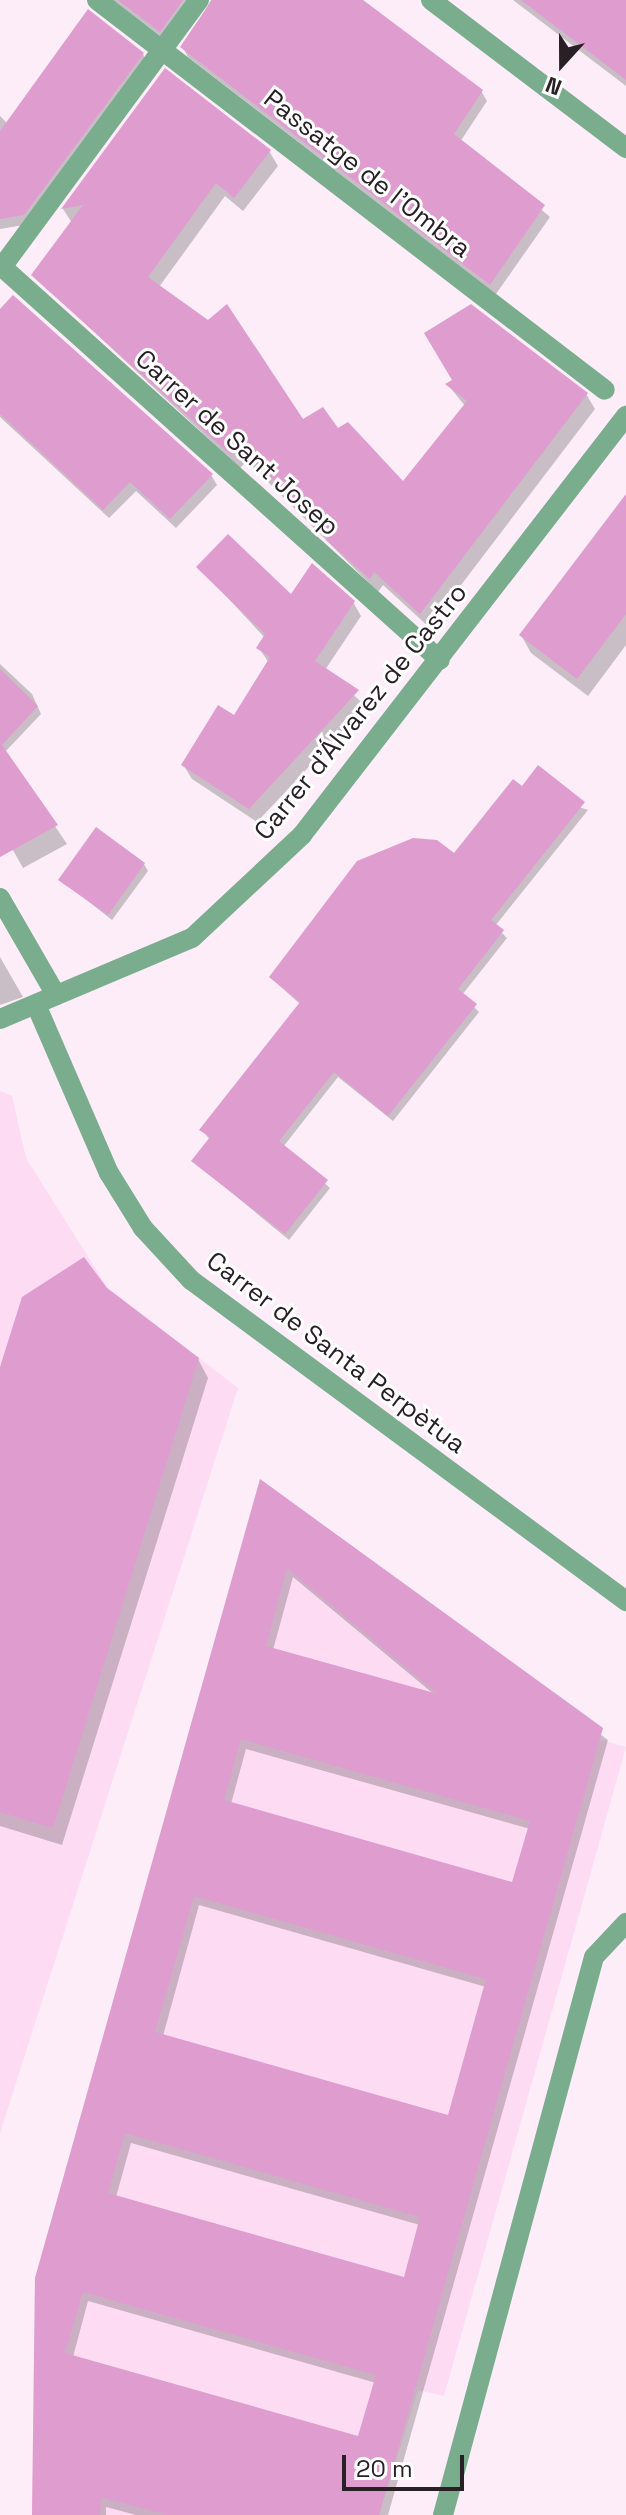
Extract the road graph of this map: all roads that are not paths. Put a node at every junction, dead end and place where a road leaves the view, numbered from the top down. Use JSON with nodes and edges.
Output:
{"nodes":[{"id":1,"x":97,"y":0,"type":"edge"},
{"id":2,"x":199,"y":0,"type":"edge"},
{"id":3,"x":431,"y":0,"type":"edge"},
{"id":4,"x":163,"y":50,"type":"junction"},
{"id":5,"x":626,"y":148,"type":"edge"},
{"id":6,"x":1,"y":266,"type":"edge"},
{"id":7,"x":605,"y":390,"type":"dead end"},
{"id":8,"x":626,"y":416,"type":"edge"},
{"id":9,"x":440,"y":660,"type":"junction"},
{"id":10,"x":0,"y":898,"type":"edge"},
{"id":11,"x":56,"y":995,"type":"junction"},
{"id":12,"x":37,"y":1007,"type":"junction"},
{"id":13,"x":0,"y":1019,"type":"edge"},
{"id":14,"x":626,"y":1601,"type":"edge"},
{"id":15,"x":626,"y":1923,"type":"edge"},
{"id":16,"x":443,"y":2515,"type":"edge"}],
"edges":[{"from":1,"to":4,"type":"street","name":"Passatge de l'Ombra"},
{"from":2,"to":4,"type":"street"},
{"from":3,"to":5,"type":"street"},
{"from":4,"to":6,"type":"street"},
{"from":4,"to":7,"type":"street","name":"Passatge de l'Ombra"},
{"from":6,"to":9,"type":"street","name":"Carrer de Sant Josep"},
{"from":8,"to":9,"type":"street","name":"Carrer d'Álvarez de Castro"},
{"from":9,"to":11,"type":"street","name":"Carrer d'Álvarez de Castro"},
{"from":10,"to":11,"type":"street"},
{"from":11,"to":12,"type":"street","name":"Carrer d'Álvarez de Castro"},
{"from":12,"to":13,"type":"street","name":"Carrer d'Álvarez de Castro"},
{"from":12,"to":14,"type":"street","name":"Carrer de Santa Perpètua"},
{"from":15,"to":16,"type":"street"}]}
